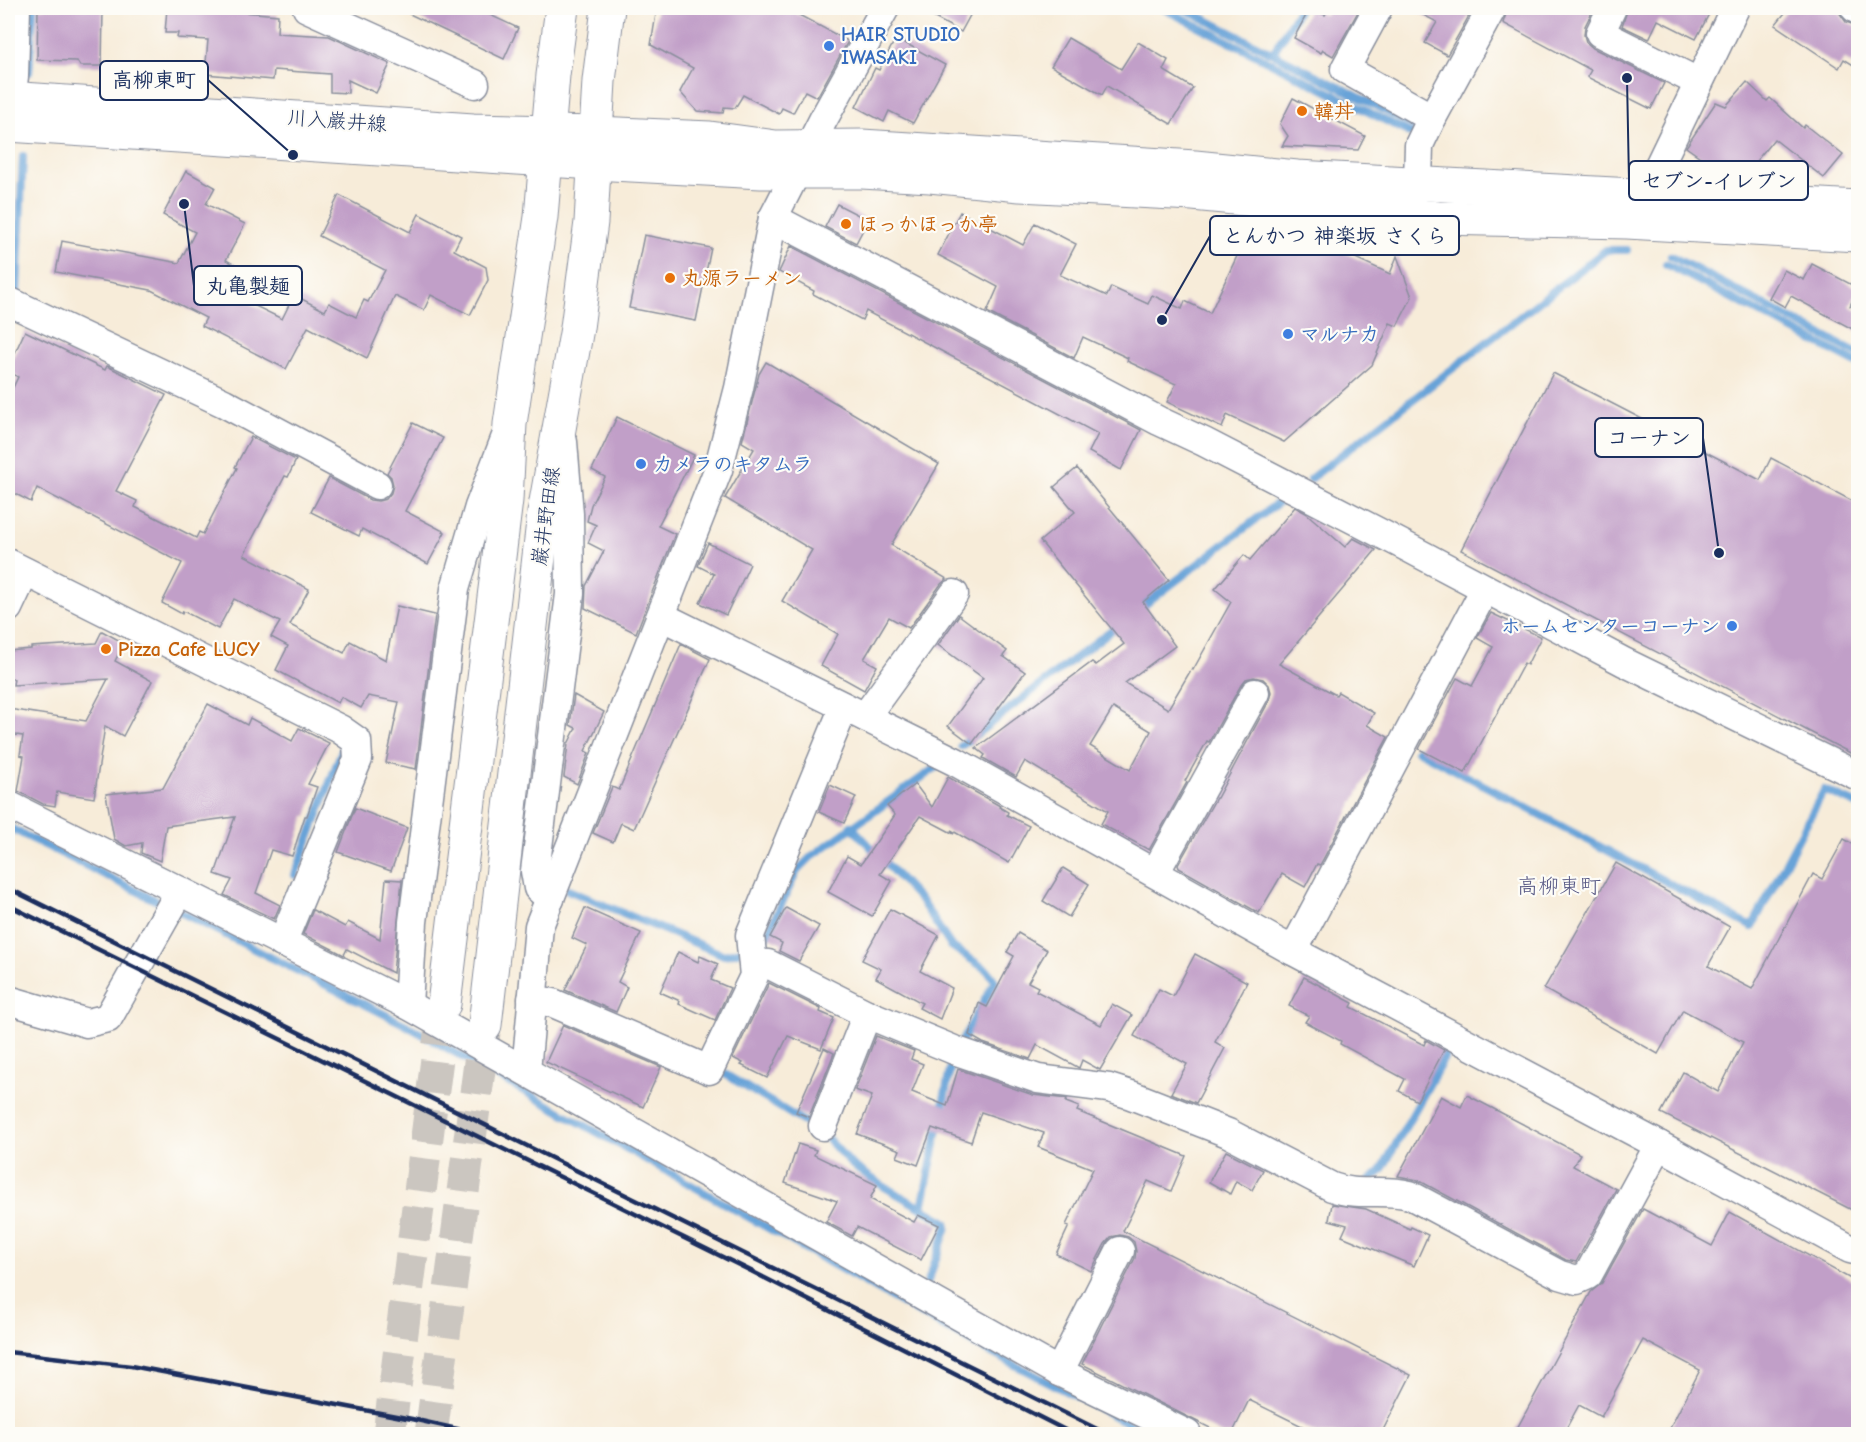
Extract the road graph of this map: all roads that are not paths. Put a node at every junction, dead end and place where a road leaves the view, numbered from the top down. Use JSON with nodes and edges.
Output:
{"nodes":[{"id":1,"x":16,"y":8,"type":"edge"},
{"id":2,"x":307,"y":8,"type":"edge"},
{"id":3,"x":562,"y":8,"type":"edge"},
{"id":4,"x":608,"y":8,"type":"edge"},
{"id":5,"x":885,"y":8,"type":"edge"},
{"id":6,"x":1378,"y":8,"type":"edge"},
{"id":7,"x":1492,"y":8,"type":"edge"},
{"id":8,"x":1612,"y":8,"type":"edge"},
{"id":9,"x":1735,"y":8,"type":"edge"},
{"id":10,"x":1698,"y":82,"type":"junction"},
{"id":11,"x":475,"y":84,"type":"dead end"},
{"id":12,"x":9,"y":117,"type":"edge"},
{"id":13,"x":1432,"y":118,"type":"junction"},
{"id":14,"x":547,"y":146,"type":"junction"},
{"id":15,"x":595,"y":148,"type":"junction"},
{"id":16,"x":803,"y":159,"type":"junction"},
{"id":17,"x":1297,"y":177,"type":"junction"},
{"id":18,"x":1194,"y":181,"type":"junction"},
{"id":19,"x":1418,"y":182,"type":"junction"},
{"id":20,"x":1653,"y":209,"type":"junction"},
{"id":21,"x":773,"y":218,"type":"junction"},
{"id":22,"x":1438,"y":218,"type":"junction"},
{"id":23,"x":1846,"y":220,"type":"edge"},
{"id":24,"x":8,"y":301,"type":"edge"},
{"id":25,"x":561,"y":419,"type":"junction"},
{"id":26,"x":510,"y":424,"type":"junction"},
{"id":27,"x":377,"y":485,"type":"dead end"},
{"id":28,"x":16,"y":568,"type":"edge"},
{"id":29,"x":1485,"y":589,"type":"junction"},
{"id":30,"x":954,"y":594,"type":"dead end"},
{"id":31,"x":8,"y":608,"type":"edge"},
{"id":32,"x":661,"y":616,"type":"junction"},
{"id":33,"x":1255,"y":693,"type":"dead end"},
{"id":34,"x":855,"y":712,"type":"junction"},
{"id":35,"x":1858,"y":776,"type":"edge"},
{"id":36,"x":8,"y":805,"type":"edge"},
{"id":37,"x":1155,"y":873,"type":"junction"},
{"id":38,"x":550,"y":899,"type":"junction"},
{"id":39,"x":174,"y":902,"type":"junction"},
{"id":40,"x":282,"y":943,"type":"junction"},
{"id":41,"x":1293,"y":951,"type":"junction"},
{"id":42,"x":756,"y":957,"type":"junction"},
{"id":43,"x":532,"y":999,"type":"junction"},
{"id":44,"x":8,"y":1000,"type":"edge"},
{"id":45,"x":444,"y":1004,"type":"tunnel mouth"},
{"id":46,"x":408,"y":1005,"type":"junction"},
{"id":47,"x":867,"y":1014,"type":"junction"},
{"id":48,"x":485,"y":1025,"type":"tunnel mouth"},
{"id":49,"x":526,"y":1071,"type":"junction"},
{"id":50,"x":823,"y":1126,"type":"dead end"},
{"id":51,"x":1659,"y":1145,"type":"junction"},
{"id":52,"x":1120,"y":1251,"type":"dead end"},
{"id":53,"x":1858,"y":1251,"type":"edge"},
{"id":54,"x":1059,"y":1372,"type":"junction"},
{"id":55,"x":1187,"y":1434,"type":"edge"}],
"edges":[{"from":1,"to":12,"type":"street"},
{"from":2,"to":11,"type":"street"},
{"from":3,"to":14,"type":"main road","name":"巌井野田線"},
{"from":4,"to":15,"type":"main road","name":"巌井野田線"},
{"from":5,"to":16,"type":"street"},
{"from":6,"to":13,"type":"street"},
{"from":7,"to":13,"type":"street"},
{"from":8,"to":10,"type":"street"},
{"from":9,"to":10,"type":"street"},
{"from":10,"to":20,"type":"street"},
{"from":12,"to":14,"type":"main road","name":"川入巌井線"},
{"from":13,"to":19,"type":"street"},
{"from":14,"to":15,"type":"main road","name":"川入巌井線"},
{"from":14,"to":26,"type":"main road","name":"巌井野田線"},
{"from":15,"to":16,"type":"main road","name":"川入巌井線"},
{"from":15,"to":25,"type":"main road","name":"巌井野田線"},
{"from":16,"to":18,"type":"main road","name":"川入巌井線"},
{"from":16,"to":21,"type":"street"},
{"from":17,"to":18,"type":"main road"},
{"from":17,"to":19,"type":"main road"},
{"from":17,"to":22,"type":"main road"},
{"from":18,"to":22,"type":"main road"},
{"from":19,"to":20,"type":"main road"},
{"from":20,"to":22,"type":"main road"},
{"from":20,"to":23,"type":"main road"},
{"from":21,"to":29,"type":"street"},
{"from":21,"to":32,"type":"street"},
{"from":24,"to":27,"type":"street"},
{"from":25,"to":38,"type":"street"},
{"from":25,"to":48,"type":"main road","name":"巌井野田線"},
{"from":26,"to":45,"type":"main road","name":"巌井野田線"},
{"from":26,"to":46,"type":"street"},
{"from":28,"to":31,"type":"street"},
{"from":28,"to":40,"type":"street"},
{"from":29,"to":35,"type":"street"},
{"from":29,"to":41,"type":"street"},
{"from":30,"to":34,"type":"street"},
{"from":32,"to":34,"type":"street"},
{"from":32,"to":38,"type":"street"},
{"from":33,"to":37,"type":"street"},
{"from":34,"to":37,"type":"street"},
{"from":34,"to":42,"type":"street"},
{"from":36,"to":39,"type":"street"},
{"from":37,"to":41,"type":"street"},
{"from":38,"to":43,"type":"street"},
{"from":39,"to":40,"type":"street"},
{"from":39,"to":44,"type":"street"},
{"from":40,"to":46,"type":"street"},
{"from":41,"to":51,"type":"street"},
{"from":42,"to":43,"type":"street"},
{"from":42,"to":47,"type":"street"},
{"from":43,"to":49,"type":"street"},
{"from":46,"to":49,"type":"street"},
{"from":47,"to":50,"type":"street"},
{"from":47,"to":51,"type":"street"},
{"from":49,"to":54,"type":"street"},
{"from":51,"to":53,"type":"street"},
{"from":52,"to":54,"type":"street"},
{"from":54,"to":55,"type":"street"}]}
